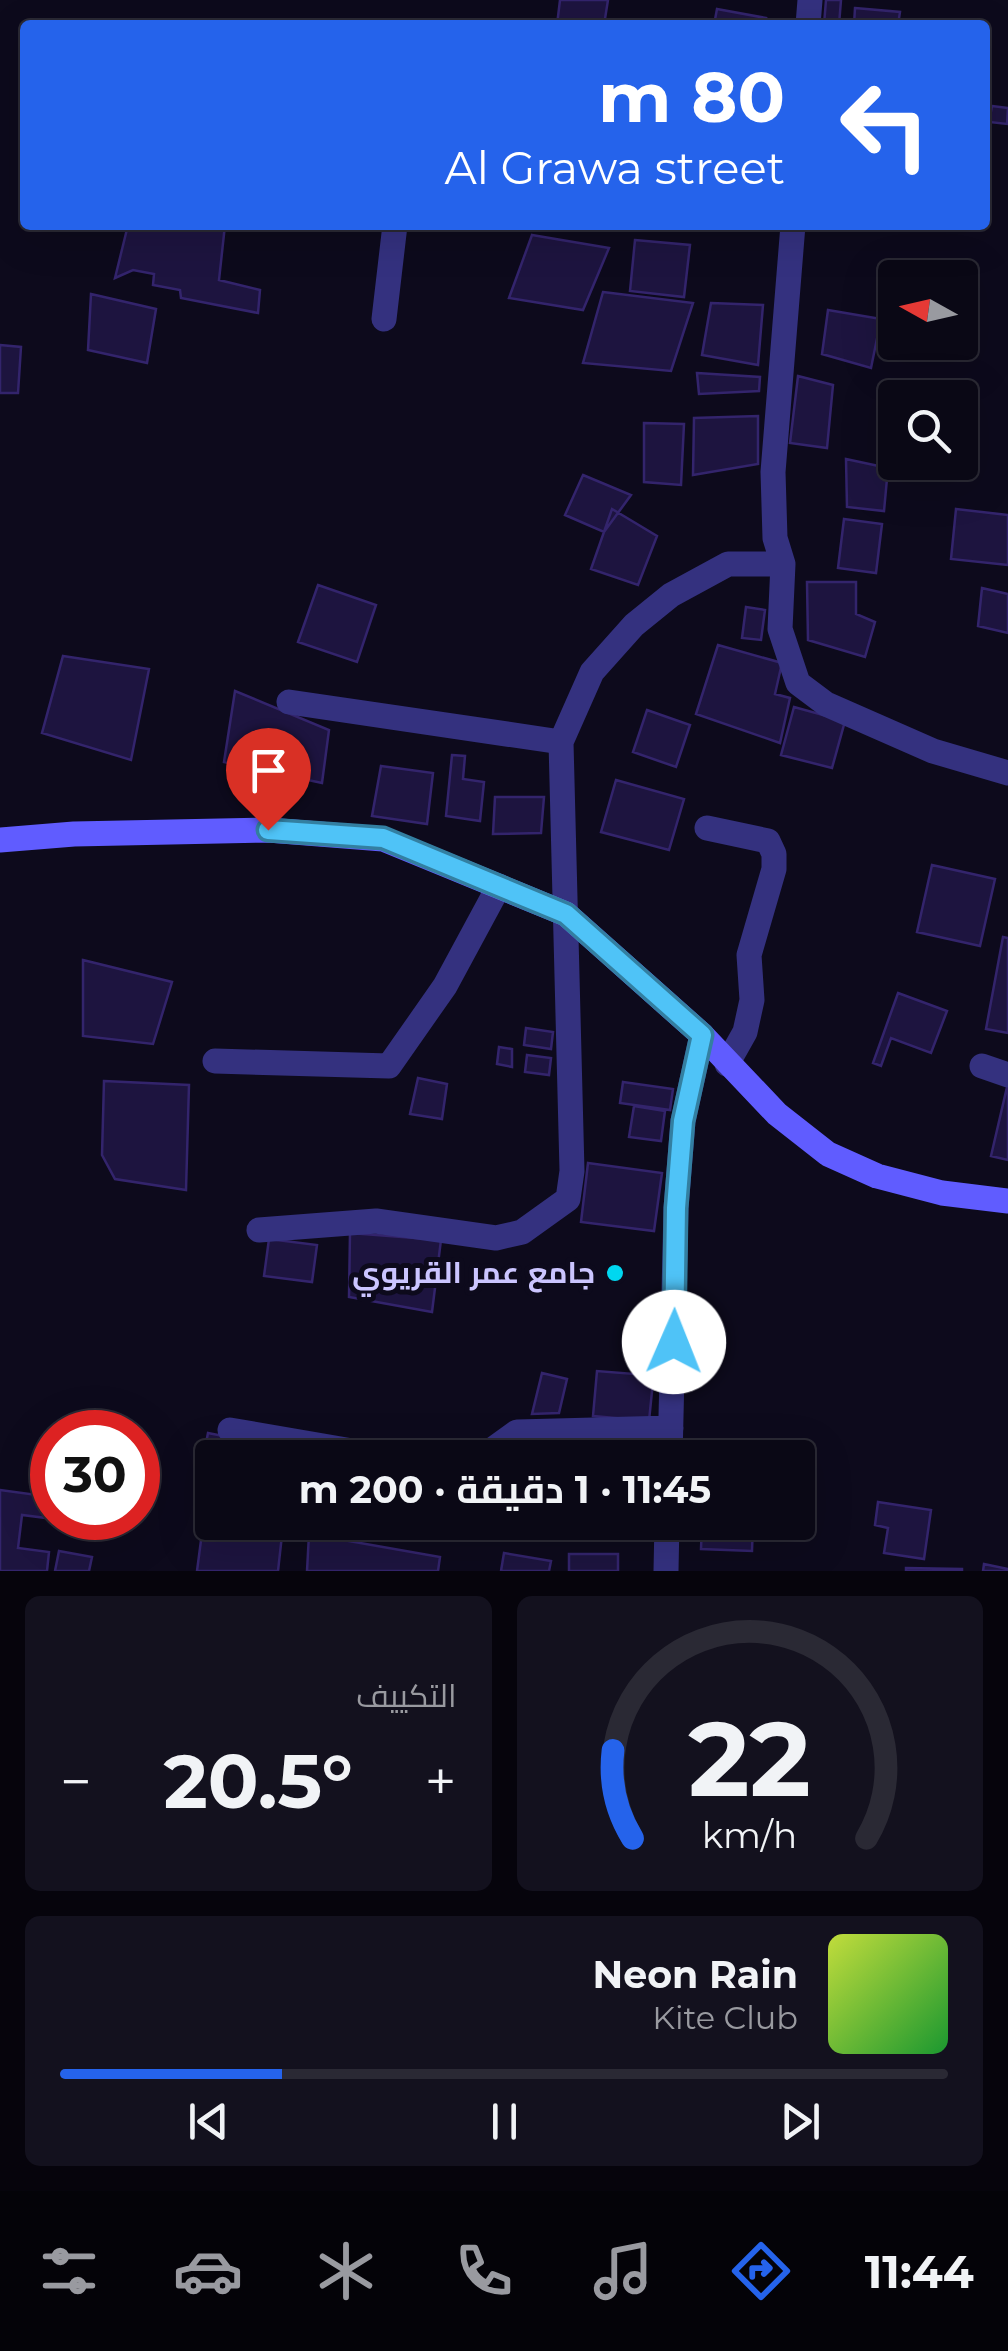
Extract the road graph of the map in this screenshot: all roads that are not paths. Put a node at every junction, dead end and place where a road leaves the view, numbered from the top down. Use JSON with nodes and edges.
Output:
{"nodes":[{"id":1,"x":394,"y":230,"type":"edge"},
{"id":2,"x":793,"y":230,"type":"edge"},
{"id":3,"x":384,"y":320,"type":"dead end"},
{"id":4,"x":783,"y":564,"type":"junction"},
{"id":5,"x":288,"y":702,"type":"dead end"},
{"id":6,"x":561,"y":742,"type":"junction"},
{"id":7,"x":1008,"y":774,"type":"edge"},
{"id":8,"x":708,"y":828,"type":"dead end"},
{"id":9,"x":0,"y":840,"type":"edge"},
{"id":10,"x":499,"y":886,"type":"junction"},
{"id":11,"x":566,"y":914,"type":"junction"},
{"id":12,"x":702,"y":1035,"type":"junction"},
{"id":13,"x":214,"y":1061,"type":"dead end"},
{"id":14,"x":727,"y":1064,"type":"junction"},
{"id":15,"x":982,"y":1066,"type":"dead end"},
{"id":16,"x":1008,"y":1075,"type":"edge"},
{"id":17,"x":1008,"y":1201,"type":"edge"},
{"id":18,"x":258,"y":1230,"type":"dead end"},
{"id":19,"x":671,"y":1428,"type":"junction"},
{"id":20,"x":230,"y":1430,"type":"dead end"},
{"id":21,"x":288,"y":1440,"type":"edge"},
{"id":22,"x":506,"y":1440,"type":"edge"},
{"id":23,"x":671,"y":1440,"type":"edge"},
{"id":24,"x":667,"y":1540,"type":"edge"},
{"id":25,"x":666,"y":1571,"type":"edge"}],
"edges":[{"from":1,"to":3,"type":"street"},
{"from":2,"to":4,"type":"street"},
{"from":4,"to":6,"type":"street"},
{"from":4,"to":7,"type":"street"},
{"from":5,"to":6,"type":"street"},
{"from":6,"to":11,"type":"street"},
{"from":8,"to":14,"type":"street"},
{"from":9,"to":10,"type":"street"},
{"from":10,"to":11,"type":"street"},
{"from":10,"to":13,"type":"street"},
{"from":11,"to":12,"type":"street"},
{"from":11,"to":18,"type":"street"},
{"from":12,"to":14,"type":"street"},
{"from":12,"to":19,"type":"street"},
{"from":14,"to":17,"type":"street"},
{"from":15,"to":16,"type":"street"},
{"from":19,"to":22,"type":"street"},
{"from":19,"to":23,"type":"street"},
{"from":20,"to":21,"type":"street"},
{"from":24,"to":25,"type":"street"}]}
